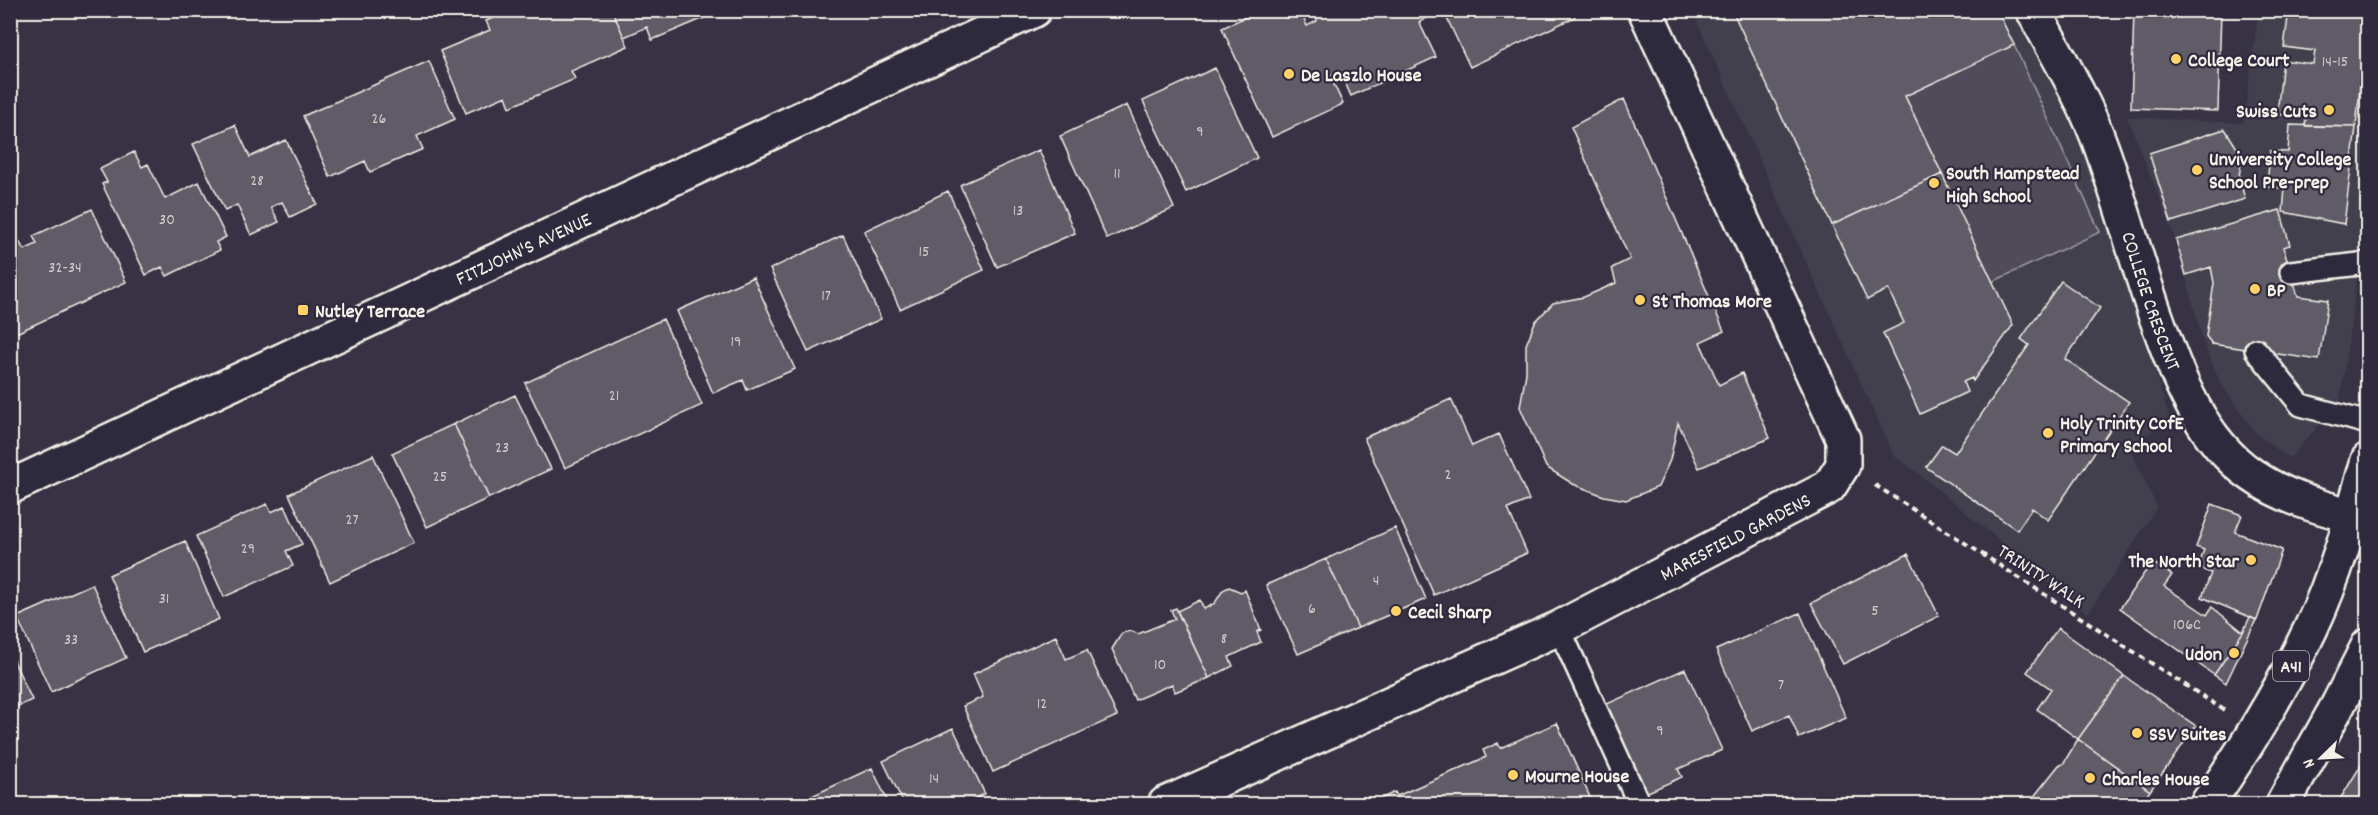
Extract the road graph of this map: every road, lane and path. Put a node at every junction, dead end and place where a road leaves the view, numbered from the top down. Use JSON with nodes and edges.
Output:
{"nodes":[{"id":1,"x":1034,"y":10,"type":"edge"},
{"id":2,"x":1645,"y":10,"type":"edge"},
{"id":3,"x":2033,"y":10,"type":"edge"},
{"id":4,"x":2367,"y":263,"type":"edge"},
{"id":5,"x":2291,"y":272,"type":"dead end"},
{"id":6,"x":2256,"y":350,"type":"dead end"},
{"id":7,"x":2367,"y":423,"type":"edge"},
{"id":8,"x":2367,"y":460,"type":"edge"},
{"id":9,"x":1843,"y":465,"type":"junction"},
{"id":10,"x":10,"y":487,"type":"edge"},
{"id":11,"x":2352,"y":516,"type":"junction"},
{"id":12,"x":1558,"y":628,"type":"junction"},
{"id":13,"x":2367,"y":646,"type":"edge"},
{"id":14,"x":2225,"y":710,"type":"dead end"},
{"id":15,"x":1165,"y":804,"type":"edge"},
{"id":16,"x":1639,"y":804,"type":"edge"},
{"id":17,"x":2207,"y":804,"type":"edge"},
{"id":18,"x":2283,"y":804,"type":"edge"}],
"edges":[{"from":1,"to":10,"type":"main road","name":"FITZJOHN'S AVENUE"},
{"from":2,"to":9,"type":"main road"},
{"from":3,"to":11,"type":"main road","name":"COLLEGE CRESCENT"},
{"from":4,"to":5,"type":"lane"},
{"from":6,"to":7,"type":"lane"},
{"from":8,"to":11,"type":"main road","number":"A41"},
{"from":9,"to":12,"type":"main road","name":"MARESFIELD GARDENS"},
{"from":9,"to":14,"type":"path","name":"TRINITY WALK"},
{"from":11,"to":17,"type":"main road","number":"A41"},
{"from":12,"to":15,"type":"main road","name":"MARESFIELD GARDENS"},
{"from":12,"to":16,"type":"lane"},
{"from":13,"to":18,"type":"main road"}]}
